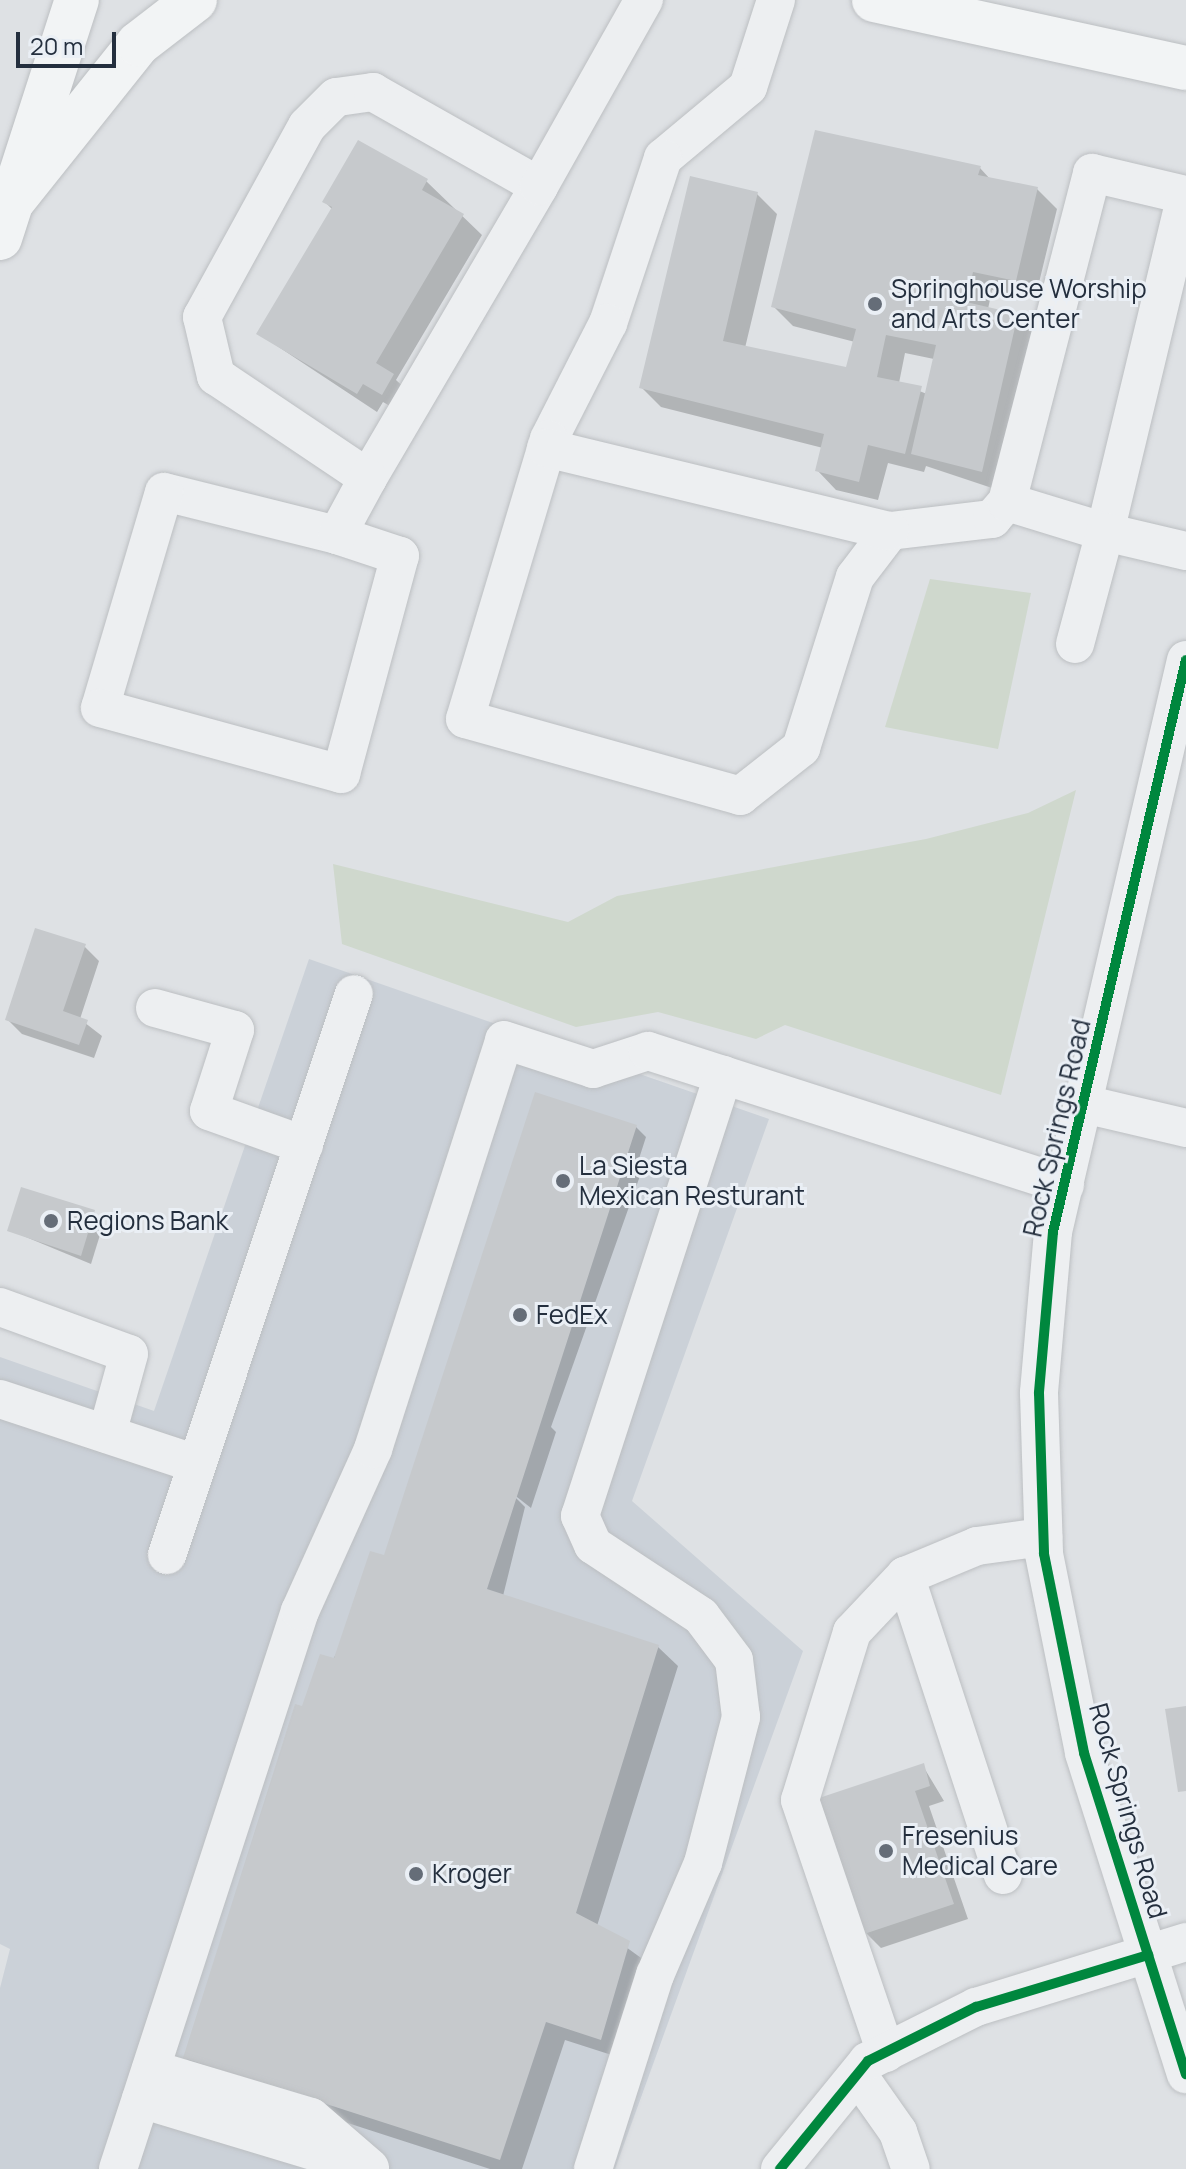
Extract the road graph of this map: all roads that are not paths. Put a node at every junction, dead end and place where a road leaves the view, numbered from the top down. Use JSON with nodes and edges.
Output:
{"nodes":[{"id":1,"x":77,"y":0,"type":"edge"},
{"id":2,"x":195,"y":0,"type":"edge"},
{"id":3,"x":644,"y":0,"type":"edge"},
{"id":4,"x":776,"y":0,"type":"edge"},
{"id":5,"x":886,"y":1,"type":"edge"},
{"id":6,"x":1186,"y":68,"type":"edge"},
{"id":7,"x":539,"y":186,"type":"junction"},
{"id":8,"x":6,"y":220,"type":"edge"},
{"id":9,"x":546,"y":448,"type":"junction"},
{"id":10,"x":368,"y":478,"type":"junction"},
{"id":11,"x":1007,"y":502,"type":"junction"},
{"id":12,"x":890,"y":531,"type":"junction"},
{"id":13,"x":1105,"y":532,"type":"junction"},
{"id":14,"x":337,"y":535,"type":"junction"},
{"id":15,"x":1186,"y":551,"type":"edge"},
{"id":16,"x":1075,"y":644,"type":"dead end"},
{"id":17,"x":1186,"y":660,"type":"edge"},
{"id":18,"x":354,"y":994,"type":"dead end"},
{"id":19,"x":155,"y":1008,"type":"dead end"},
{"id":20,"x":723,"y":1075,"type":"junction"},
{"id":21,"x":1084,"y":1104,"type":"junction"},
{"id":22,"x":1186,"y":1128,"type":"edge"},
{"id":23,"x":304,"y":1145,"type":"junction"},
{"id":24,"x":1065,"y":1185,"type":"junction"},
{"id":25,"x":0,"y":1307,"type":"edge"},
{"id":26,"x":0,"y":1399,"type":"edge"},
{"id":27,"x":107,"y":1434,"type":"junction"},
{"id":28,"x":197,"y":1464,"type":"junction"},
{"id":29,"x":1043,"y":1537,"type":"junction"},
{"id":30,"x":167,"y":1555,"type":"dead end"},
{"id":31,"x":905,"y":1576,"type":"junction"},
{"id":32,"x":1003,"y":1875,"type":"dead end"},
{"id":33,"x":1186,"y":1942,"type":"edge"},
{"id":34,"x":1148,"y":1955,"type":"junction"},
{"id":35,"x":872,"y":2064,"type":"junction"},
{"id":36,"x":1186,"y":2074,"type":"edge"},
{"id":37,"x":146,"y":2084,"type":"junction"},
{"id":38,"x":372,"y":2168,"type":"edge"},
{"id":39,"x":118,"y":2169,"type":"edge"},
{"id":40,"x":593,"y":2169,"type":"edge"},
{"id":41,"x":780,"y":2169,"type":"edge"},
{"id":42,"x":911,"y":2169,"type":"edge"}],
"edges":[{"from":1,"to":8,"type":"main road"},
{"from":2,"to":8,"type":"main road"},
{"from":3,"to":7,"type":"street"},
{"from":4,"to":9,"type":"street"},
{"from":5,"to":6,"type":"main road"},
{"from":7,"to":10,"type":"street"},
{"from":7,"to":10,"type":"street"},
{"from":9,"to":12,"type":"street"},
{"from":9,"to":12,"type":"street"},
{"from":10,"to":14,"type":"street"},
{"from":11,"to":12,"type":"street"},
{"from":11,"to":13,"type":"street"},
{"from":11,"to":13,"type":"street"},
{"from":13,"to":15,"type":"street"},
{"from":13,"to":16,"type":"street"},
{"from":14,"to":14,"type":"street"},
{"from":17,"to":21,"type":"street","name":"Rock Springs Road"},
{"from":18,"to":23,"type":"street"},
{"from":19,"to":23,"type":"street"},
{"from":20,"to":24,"type":"street"},
{"from":20,"to":37,"type":"street"},
{"from":20,"to":40,"type":"street"},
{"from":21,"to":22,"type":"street"},
{"from":21,"to":24,"type":"street","name":"Rock Springs Road"},
{"from":23,"to":28,"type":"street"},
{"from":24,"to":29,"type":"street","name":"Rock Springs Road"},
{"from":25,"to":27,"type":"street"},
{"from":26,"to":27,"type":"street"},
{"from":27,"to":28,"type":"street"},
{"from":28,"to":30,"type":"street"},
{"from":29,"to":31,"type":"street"},
{"from":29,"to":34,"type":"street","name":"Rock Springs Road"},
{"from":31,"to":32,"type":"street"},
{"from":31,"to":35,"type":"street"},
{"from":33,"to":34,"type":"street"},
{"from":34,"to":35,"type":"street"},
{"from":34,"to":36,"type":"street","name":"Rock Springs Road"},
{"from":35,"to":41,"type":"street"},
{"from":35,"to":42,"type":"street"},
{"from":37,"to":38,"type":"street"},
{"from":37,"to":39,"type":"street"}]}
